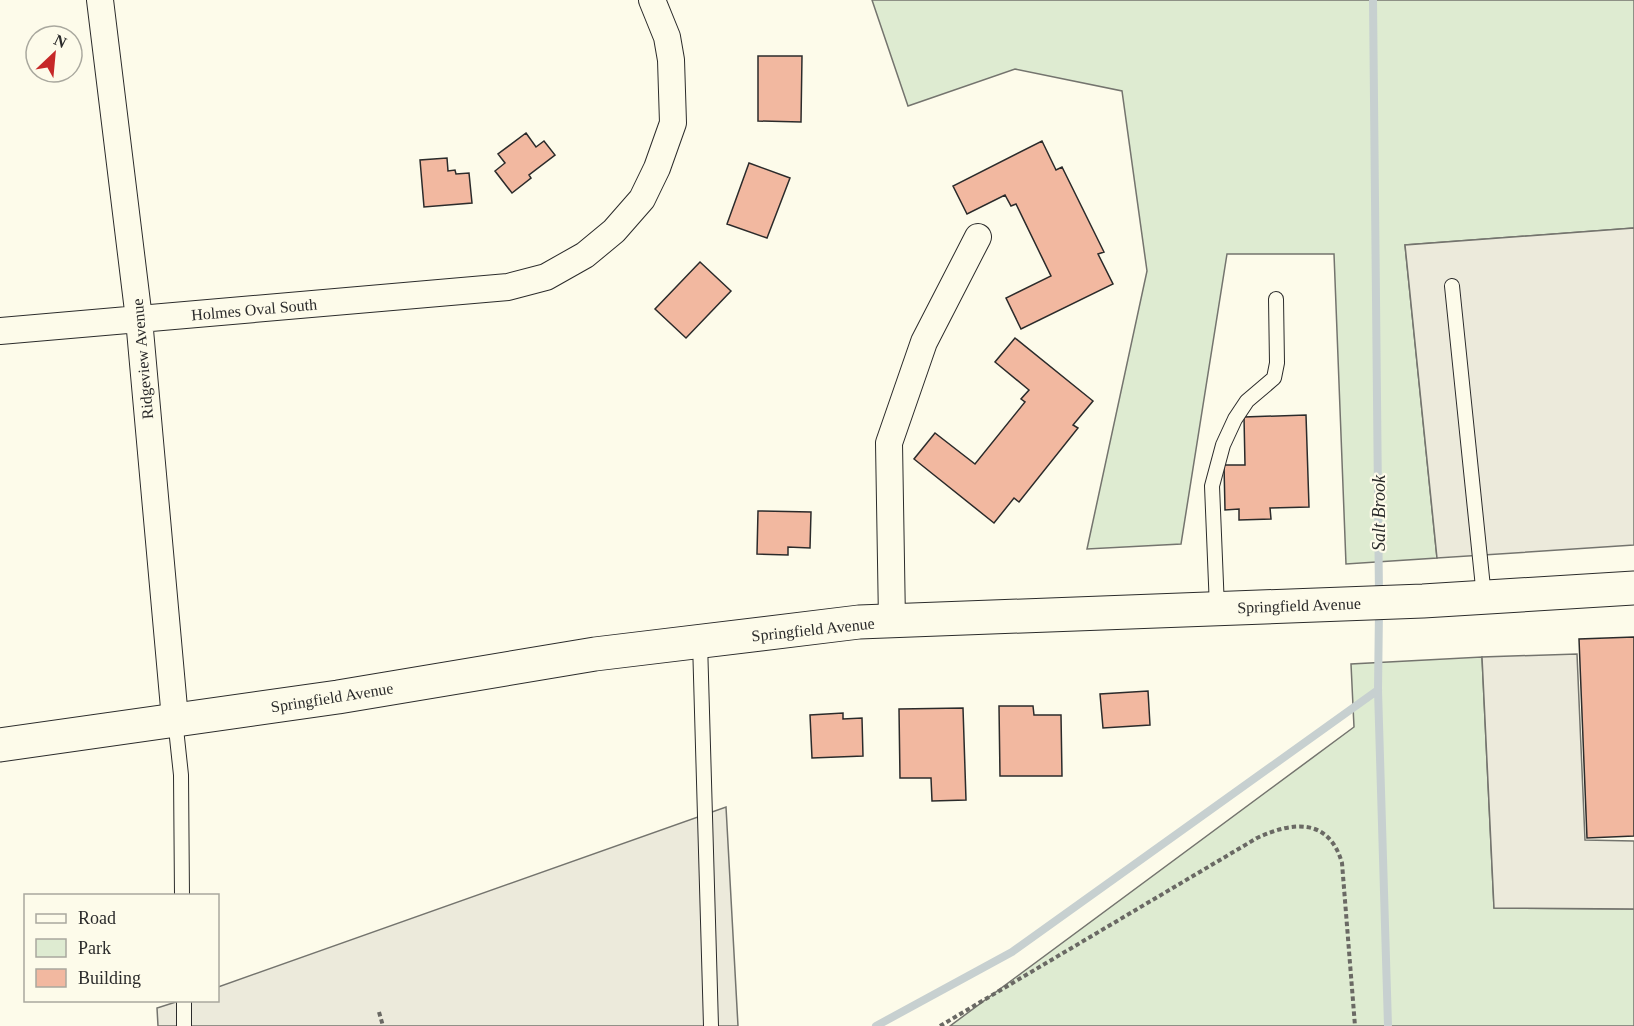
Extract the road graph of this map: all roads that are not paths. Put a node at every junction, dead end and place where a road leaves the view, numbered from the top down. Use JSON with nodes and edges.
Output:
{"nodes":[{"id":1,"x":100,"y":0,"type":"edge"},
{"id":2,"x":652,"y":0,"type":"edge"},
{"id":3,"x":978,"y":237,"type":"dead end"},
{"id":4,"x":1452,"y":286,"type":"dead end"},
{"id":5,"x":1276,"y":299,"type":"dead end"},
{"id":6,"x":140,"y":319,"type":"junction"},
{"id":7,"x":0,"y":331,"type":"edge"},
{"id":8,"x":1634,"y":588,"type":"edge"},
{"id":9,"x":1484,"y":597,"type":"junction"},
{"id":10,"x":1217,"y":608,"type":"junction"},
{"id":11,"x":892,"y":621,"type":"junction"},
{"id":12,"x":700,"y":642,"type":"junction"},
{"id":13,"x":175,"y":719,"type":"junction"},
{"id":14,"x":0,"y":745,"type":"edge"},
{"id":15,"x":182,"y":894,"type":"edge"},
{"id":16,"x":184,"y":1002,"type":"edge"},
{"id":17,"x":184,"y":1026,"type":"edge"},
{"id":18,"x":711,"y":1026,"type":"edge"}],
"edges":[{"from":1,"to":6,"type":"street","name":"Ridgeview Avenue"},
{"from":2,"to":6,"type":"street","name":"Holmes Oval South"},
{"from":3,"to":11,"type":"street"},
{"from":4,"to":9,"type":"lane"},
{"from":5,"to":10,"type":"lane"},
{"from":6,"to":7,"type":"street","name":"Holmes Oval South"},
{"from":6,"to":13,"type":"street","name":"Ridgeview Avenue"},
{"from":8,"to":9,"type":"main road","name":"Springfield Avenue"},
{"from":9,"to":10,"type":"main road","name":"Springfield Avenue"},
{"from":10,"to":11,"type":"main road","name":"Springfield Avenue"},
{"from":11,"to":12,"type":"main road","name":"Springfield Avenue"},
{"from":12,"to":13,"type":"main road","name":"Springfield Avenue"},
{"from":12,"to":18,"type":"lane"},
{"from":13,"to":14,"type":"main road","name":"Springfield Avenue"},
{"from":13,"to":15,"type":"lane"},
{"from":16,"to":17,"type":"lane"}]}
